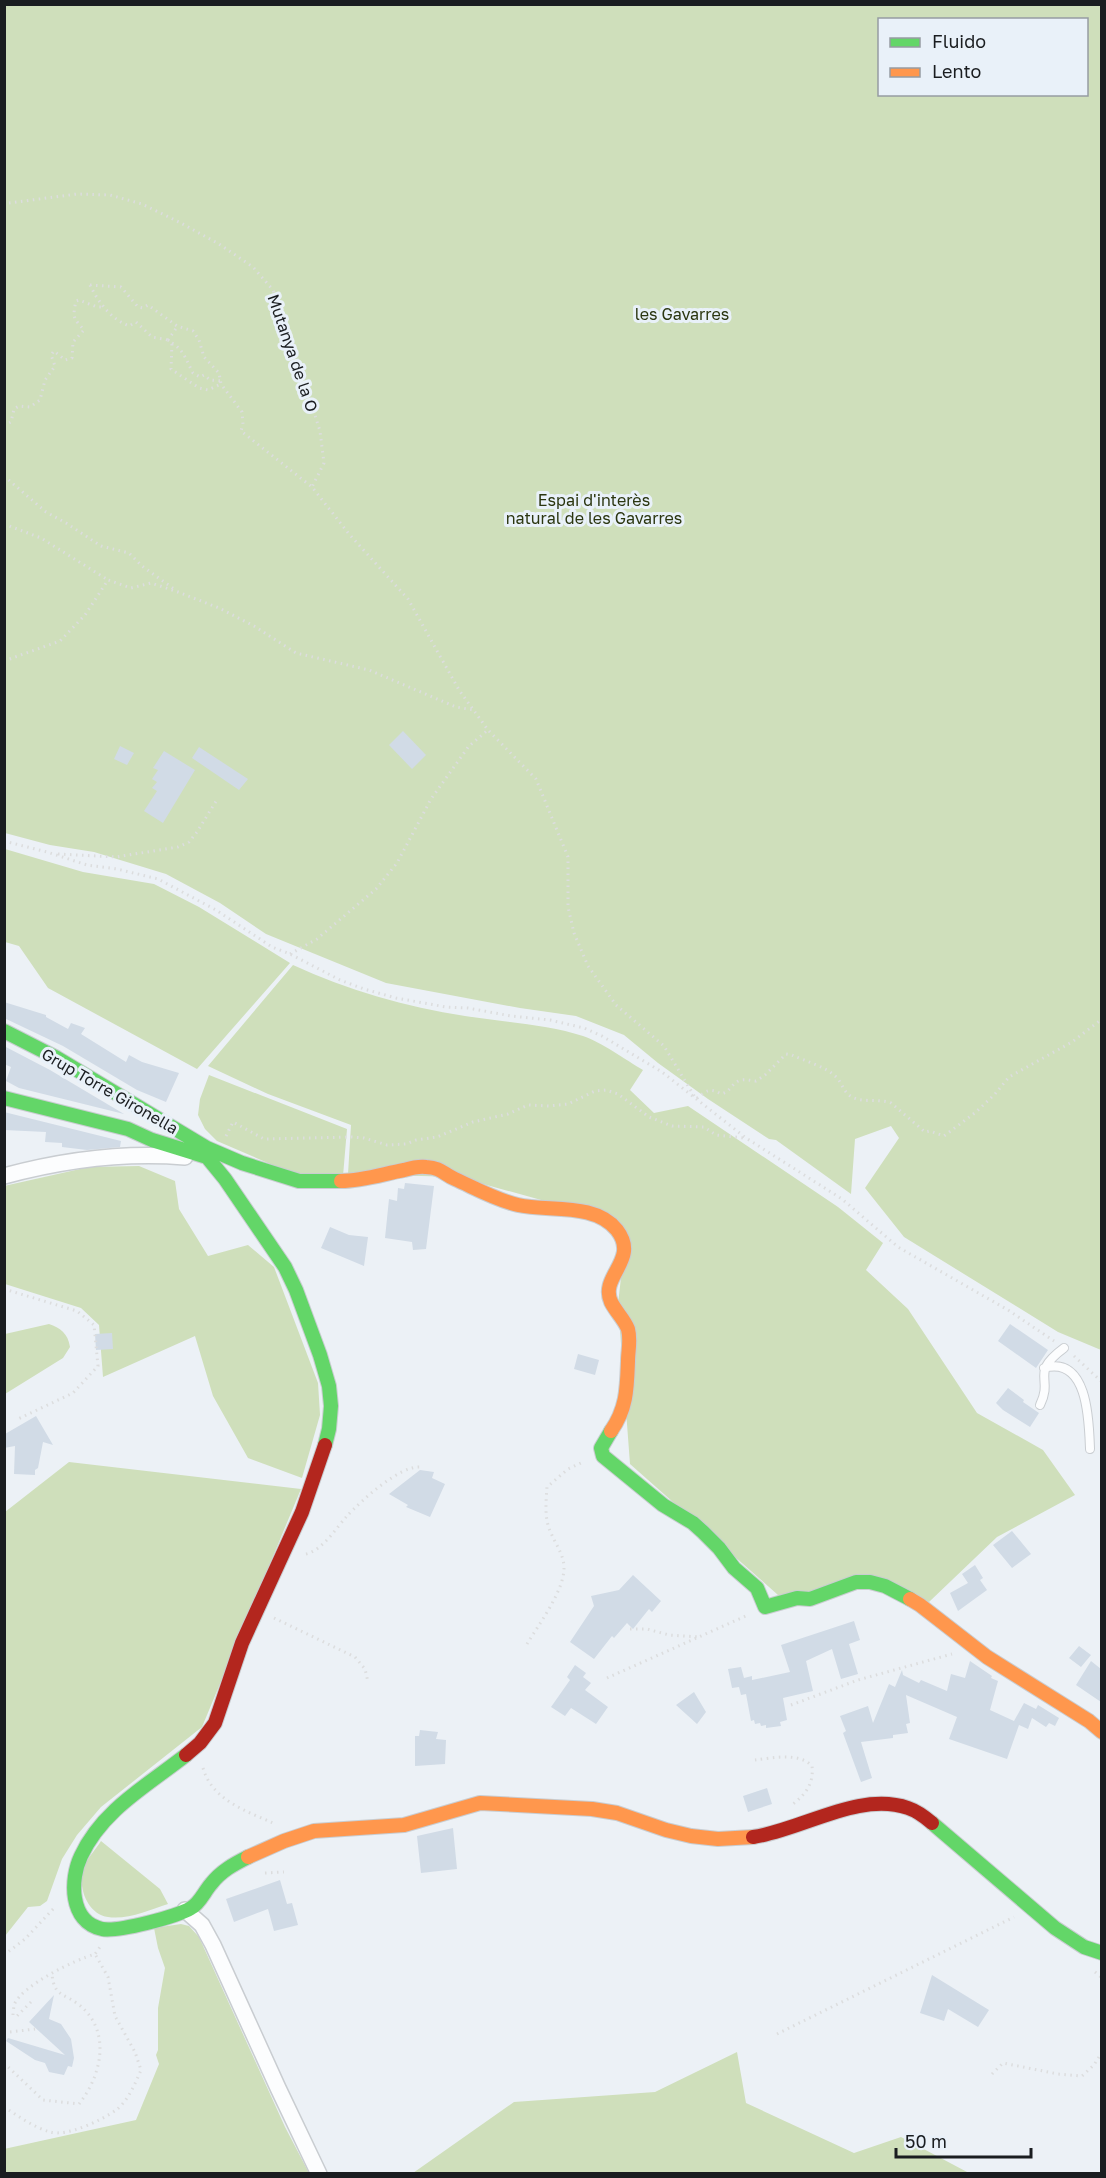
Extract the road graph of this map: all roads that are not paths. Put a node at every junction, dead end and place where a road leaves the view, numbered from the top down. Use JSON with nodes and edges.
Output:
{"nodes":[{"id":1,"x":4,"y":1031,"type":"edge"},
{"id":2,"x":4,"y":1098,"type":"edge"},
{"id":3,"x":210,"y":1152,"type":"junction"},
{"id":4,"x":4,"y":1176,"type":"edge"},
{"id":5,"x":1064,"y":1348,"type":"road end"},
{"id":6,"x":1044,"y":1368,"type":"junction"},
{"id":7,"x":1040,"y":1405,"type":"dead end"},
{"id":8,"x":1090,"y":1449,"type":"dead end"},
{"id":9,"x":1101,"y":1732,"type":"edge"},
{"id":10,"x":185,"y":1910,"type":"junction"},
{"id":11,"x":1101,"y":1953,"type":"edge"},
{"id":12,"x":319,"y":2174,"type":"edge"}],
"edges":[{"from":1,"to":3,"type":"street","name":"Grup Torre Gironella"},
{"from":2,"to":3,"type":"street","name":"Grup Torre Gironella"},
{"from":3,"to":4,"type":"street","name":"Grup Torre Gironella"},
{"from":3,"to":9,"type":"street"},
{"from":3,"to":10,"type":"street"},
{"from":5,"to":6,"type":"lane"},
{"from":6,"to":7,"type":"lane"},
{"from":6,"to":8,"type":"lane"},
{"from":10,"to":11,"type":"street"},
{"from":10,"to":12,"type":"street"}]}
